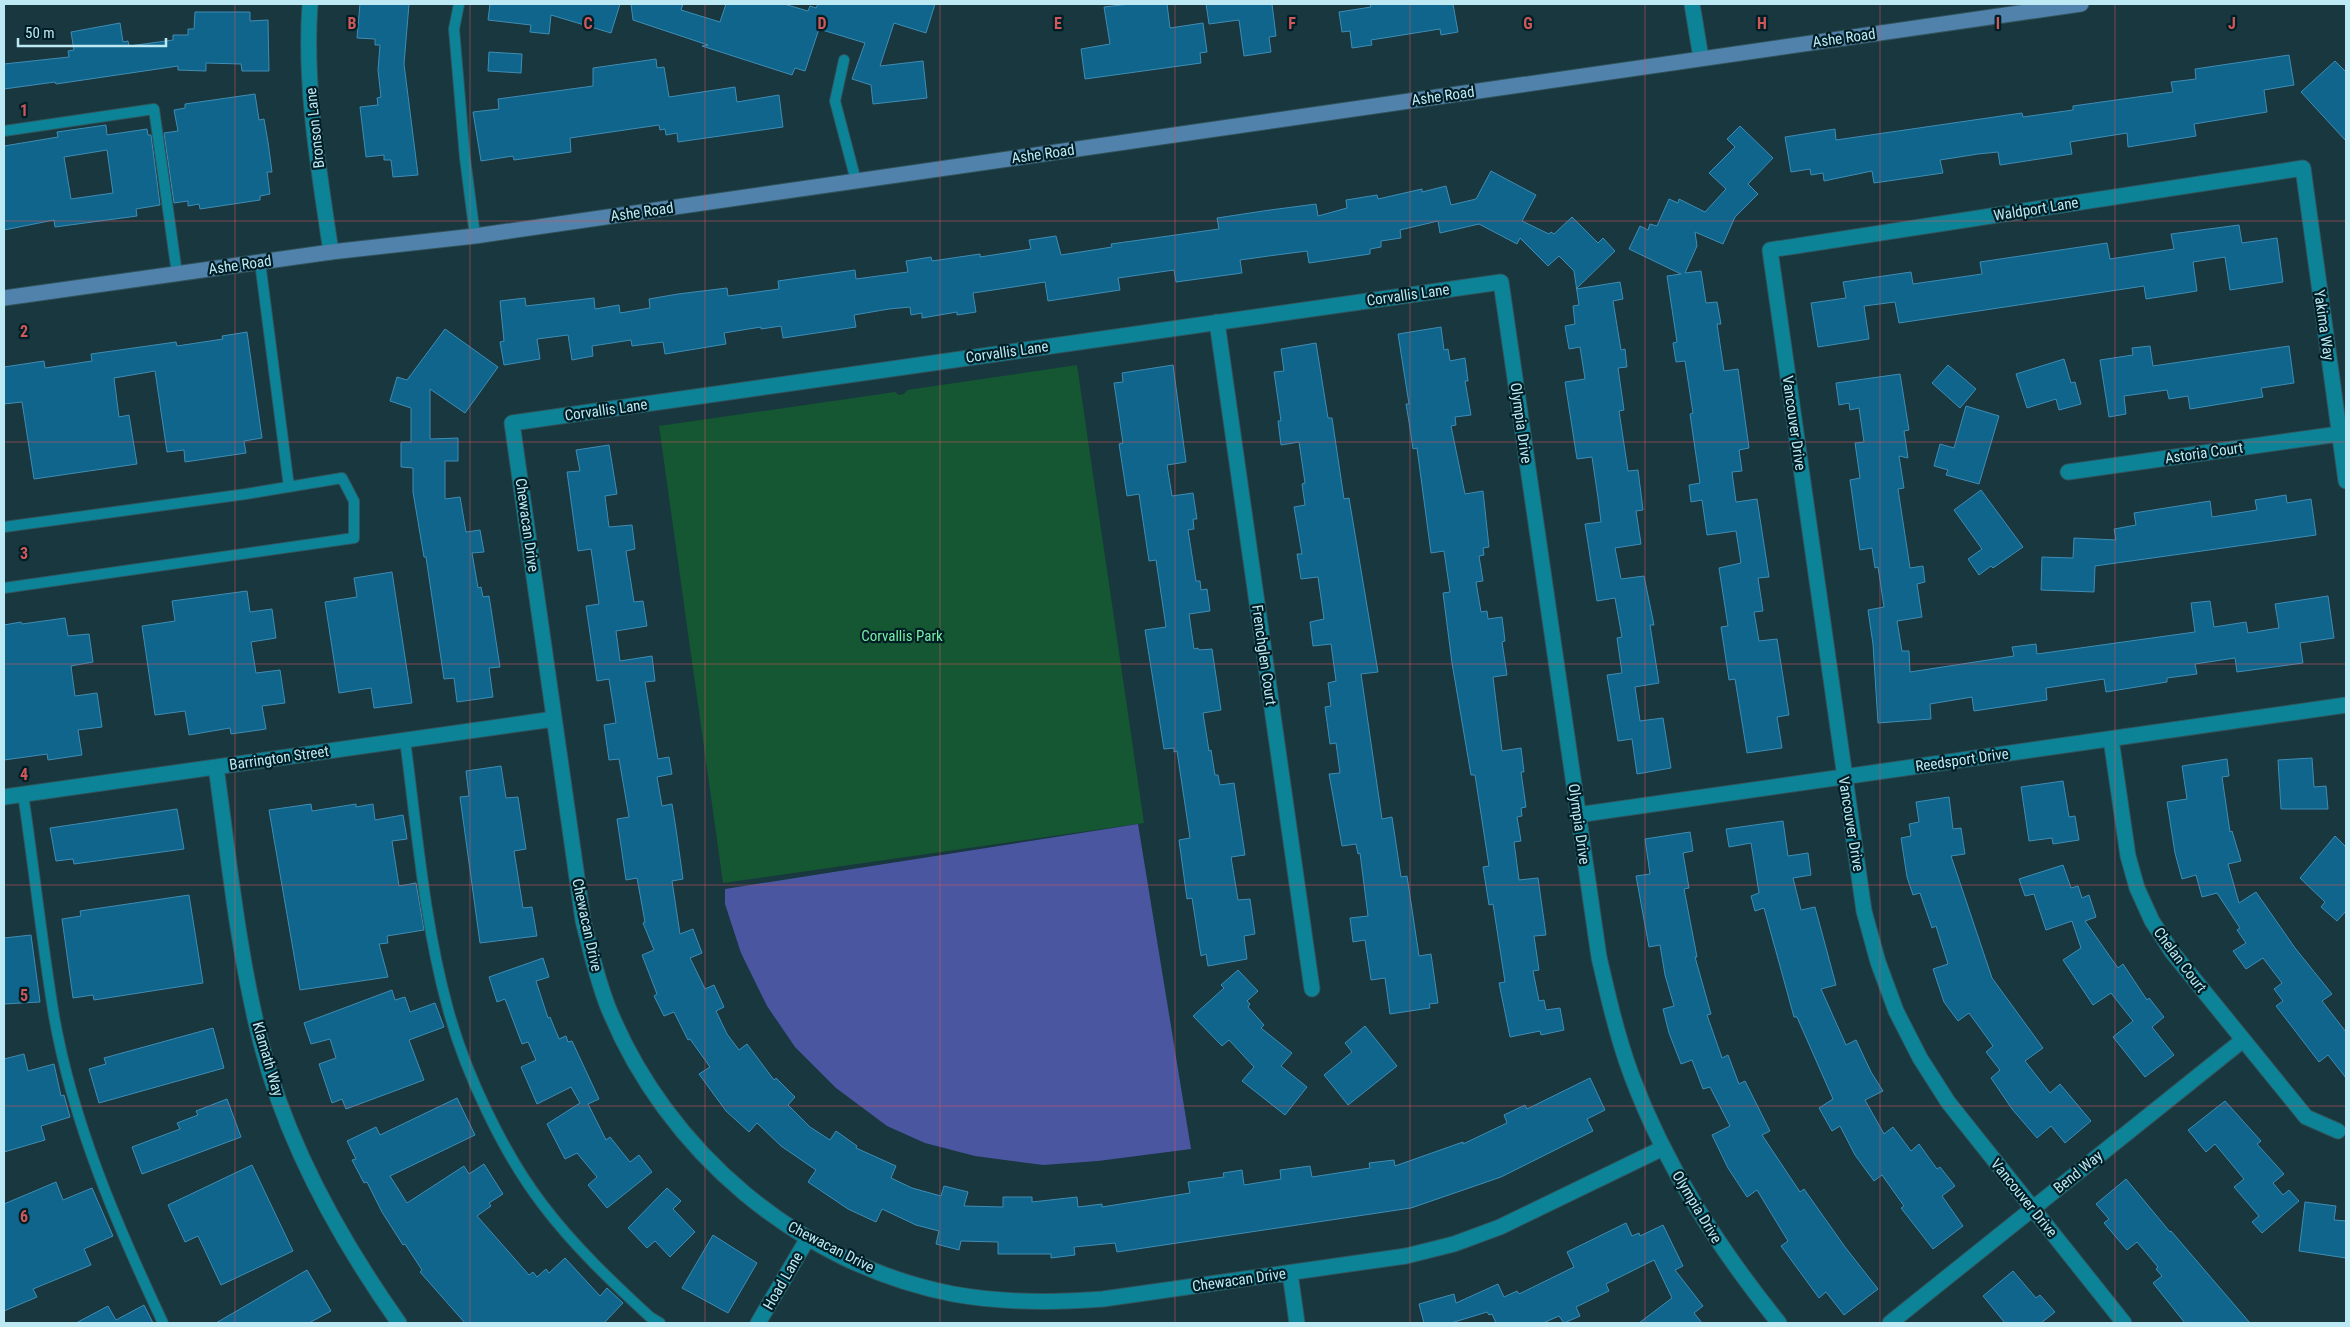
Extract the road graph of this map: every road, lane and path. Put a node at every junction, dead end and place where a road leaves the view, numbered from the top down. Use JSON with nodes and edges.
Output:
{"nodes":[{"id":1,"x":310,"y":4,"type":"edge"},
{"id":2,"x":459,"y":4,"type":"edge"},
{"id":3,"x":1692,"y":4,"type":"edge"},
{"id":4,"x":2081,"y":4,"type":"edge"},
{"id":5,"x":1701,"y":58,"type":"junction"},
{"id":6,"x":844,"y":60,"type":"dead end"},
{"id":7,"x":4,"y":131,"type":"edge"},
{"id":8,"x":2302,"y":168,"type":"joint"},
{"id":9,"x":856,"y":181,"type":"junction"},
{"id":10,"x":475,"y":236,"type":"junction"},
{"id":11,"x":1770,"y":250,"type":"joint"},
{"id":12,"x":331,"y":252,"type":"junction"},
{"id":13,"x":260,"y":262,"type":"junction"},
{"id":14,"x":177,"y":274,"type":"junction"},
{"id":15,"x":1501,"y":282,"type":"joint"},
{"id":16,"x":4,"y":298,"type":"edge"},
{"id":17,"x":1217,"y":322,"type":"junction"},
{"id":18,"x":512,"y":423,"type":"joint"},
{"id":19,"x":2344,"y":433,"type":"edge"},
{"id":20,"x":2068,"y":472,"type":"dead end"},
{"id":21,"x":2346,"y":481,"type":"edge"},
{"id":22,"x":289,"y":486,"type":"junction"},
{"id":23,"x":4,"y":527,"type":"edge"},
{"id":24,"x":4,"y":588,"type":"edge"},
{"id":25,"x":2346,"y":705,"type":"edge"},
{"id":26,"x":554,"y":719,"type":"junction"},
{"id":27,"x":2111,"y":739,"type":"junction"},
{"id":28,"x":405,"y":740,"type":"junction"},
{"id":29,"x":216,"y":767,"type":"junction"},
{"id":30,"x":1844,"y":777,"type":"junction"},
{"id":31,"x":23,"y":794,"type":"junction"},
{"id":32,"x":4,"y":797,"type":"edge"},
{"id":33,"x":1577,"y":815,"type":"junction"},
{"id":34,"x":1312,"y":989,"type":"dead end"},
{"id":35,"x":2243,"y":1040,"type":"junction"},
{"id":36,"x":2338,"y":1130,"type":"dead end"},
{"id":37,"x":1663,"y":1148,"type":"junction"},
{"id":38,"x":2033,"y":1209,"type":"junction"},
{"id":39,"x":808,"y":1238,"type":"junction"},
{"id":40,"x":1290,"y":1273,"type":"junction"},
{"id":41,"x":163,"y":1323,"type":"edge"},
{"id":42,"x":399,"y":1323,"type":"edge"},
{"id":43,"x":660,"y":1323,"type":"edge"},
{"id":44,"x":758,"y":1323,"type":"edge"},
{"id":45,"x":1297,"y":1323,"type":"edge"},
{"id":46,"x":1779,"y":1323,"type":"edge"},
{"id":47,"x":1890,"y":1323,"type":"edge"},
{"id":48,"x":2124,"y":1323,"type":"edge"}],
"edges":[{"from":1,"to":12,"type":"street","name":"Bronson Lane"},
{"from":2,"to":10,"type":"lane"},
{"from":3,"to":5,"type":"street"},
{"from":4,"to":5,"type":"street","name":"Ashe Road"},
{"from":5,"to":9,"type":"street","name":"Ashe Road"},
{"from":6,"to":9,"type":"lane"},
{"from":7,"to":14,"type":"lane"},
{"from":8,"to":11,"type":"street","name":"Waldport Lane"},
{"from":8,"to":19,"type":"street","name":"Yakima Way"},
{"from":9,"to":10,"type":"street","name":"Ashe Road"},
{"from":10,"to":12,"type":"street","name":"Ashe Road"},
{"from":11,"to":30,"type":"street","name":"Vancouver Drive"},
{"from":12,"to":13,"type":"street","name":"Ashe Road"},
{"from":13,"to":14,"type":"street","name":"Ashe Road"},
{"from":13,"to":22,"type":"lane"},
{"from":14,"to":16,"type":"street","name":"Ashe Road"},
{"from":15,"to":17,"type":"street","name":"Corvallis Lane"},
{"from":15,"to":33,"type":"street","name":"Olympia Drive"},
{"from":17,"to":18,"type":"street","name":"Corvallis Lane"},
{"from":17,"to":34,"type":"street","name":"Frenchglen Court"},
{"from":18,"to":26,"type":"street","name":"Chewacan Drive"},
{"from":19,"to":20,"type":"street","name":"Astoria Court"},
{"from":19,"to":21,"type":"street","name":"Yakima Way"},
{"from":22,"to":23,"type":"lane"},
{"from":22,"to":24,"type":"lane"},
{"from":25,"to":27,"type":"street","name":"Reedsport Drive"},
{"from":26,"to":28,"type":"street","name":"Barrington Street"},
{"from":26,"to":39,"type":"street","name":"Chewacan Drive"},
{"from":27,"to":30,"type":"street","name":"Reedsport Drive"},
{"from":27,"to":35,"type":"street","name":"Chelan Court"},
{"from":28,"to":29,"type":"street","name":"Barrington Street"},
{"from":28,"to":43,"type":"lane"},
{"from":29,"to":31,"type":"street","name":"Barrington Street"},
{"from":29,"to":42,"type":"street","name":"Klamath Way"},
{"from":30,"to":33,"type":"street","name":"Reedsport Drive"},
{"from":30,"to":38,"type":"street","name":"Vancouver Drive"},
{"from":31,"to":32,"type":"street","name":"Barrington Street"},
{"from":31,"to":41,"type":"lane"},
{"from":33,"to":37,"type":"street","name":"Olympia Drive"},
{"from":35,"to":36,"type":"street","name":"Chelan Court"},
{"from":35,"to":38,"type":"street","name":"Bend Way"},
{"from":37,"to":40,"type":"street","name":"Chewacan Drive"},
{"from":37,"to":46,"type":"street","name":"Olympia Drive"},
{"from":38,"to":47,"type":"street","name":"Bend Way"},
{"from":38,"to":48,"type":"street","name":"Vancouver Drive"},
{"from":39,"to":40,"type":"street","name":"Chewacan Drive"},
{"from":39,"to":44,"type":"street","name":"Hoad Lane"},
{"from":40,"to":45,"type":"street"}]}
